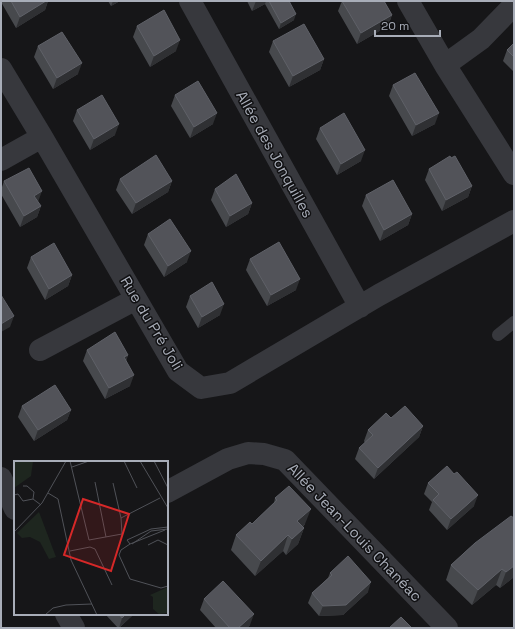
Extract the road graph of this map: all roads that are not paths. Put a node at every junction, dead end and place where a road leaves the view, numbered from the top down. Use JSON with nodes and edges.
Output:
{"nodes":[{"id":1,"x":190,"y":1,"type":"edge"},
{"id":2,"x":408,"y":1,"type":"edge"},
{"id":3,"x":514,"y":5,"type":"edge"},
{"id":4,"x":445,"y":65,"type":"junction"},
{"id":5,"x":1,"y":69,"type":"edge"},
{"id":6,"x":42,"y":137,"type":"junction"},
{"id":7,"x":1,"y":160,"type":"edge"},
{"id":8,"x":514,"y":174,"type":"edge"},
{"id":9,"x":514,"y":221,"type":"edge"},
{"id":10,"x":136,"y":299,"type":"junction"},
{"id":11,"x":360,"y":307,"type":"junction"},
{"id":12,"x":514,"y":322,"type":"edge"},
{"id":13,"x":498,"y":335,"type":"dead end"},
{"id":14,"x":40,"y":350,"type":"dead end"},
{"id":15,"x":1,"y":478,"type":"edge"},
{"id":16,"x":168,"y":491,"type":"edge"},
{"id":17,"x":14,"y":507,"type":"edge"},
{"id":18,"x":67,"y":615,"type":"edge"},
{"id":19,"x":74,"y":628,"type":"edge"},
{"id":20,"x":447,"y":628,"type":"edge"}],
"edges":[{"from":1,"to":11,"type":"street","name":"Allée des Jonquilles"},
{"from":2,"to":4,"type":"street"},
{"from":3,"to":4,"type":"street"},
{"from":4,"to":8,"type":"street"},
{"from":5,"to":6,"type":"street","name":"Rue du Pré Joli"},
{"from":6,"to":7,"type":"street"},
{"from":6,"to":10,"type":"street","name":"Rue du Pré Joli"},
{"from":9,"to":11,"type":"street","name":"Rue du Pré Joli"},
{"from":10,"to":11,"type":"street","name":"Rue du Pré Joli"},
{"from":10,"to":14,"type":"street"},
{"from":12,"to":13,"type":"lane"},
{"from":15,"to":17,"type":"street"},
{"from":16,"to":20,"type":"street","name":"Allée Jean-Louis Chanéac"},
{"from":18,"to":19,"type":"street"}]}
